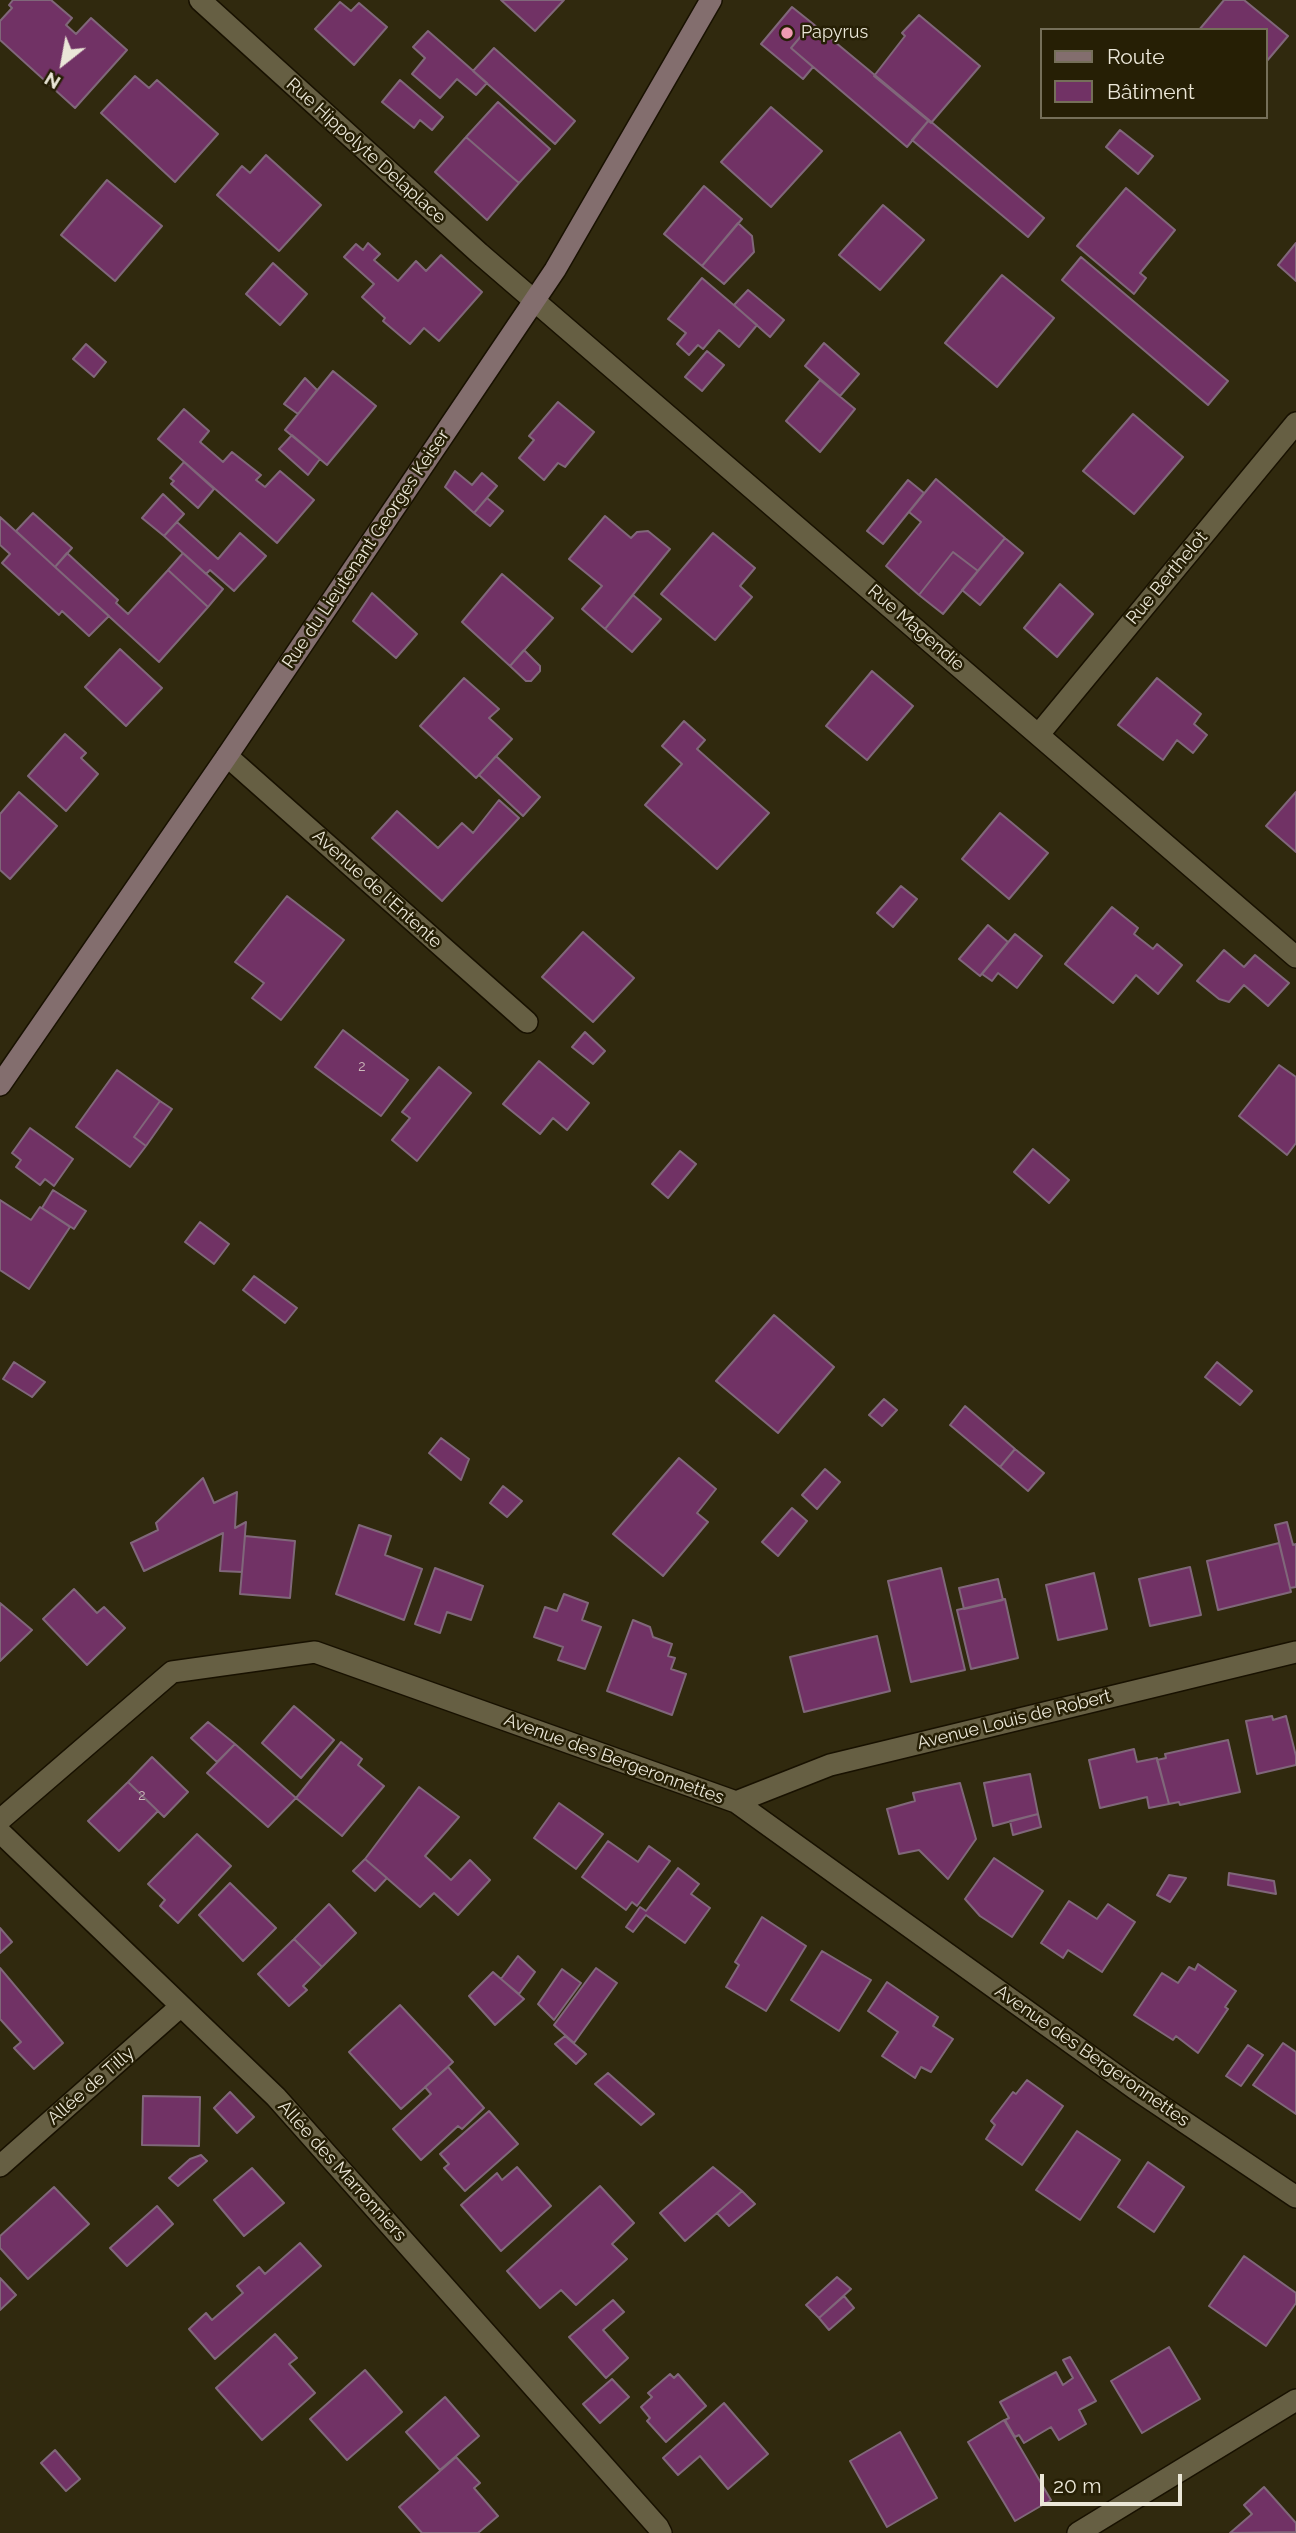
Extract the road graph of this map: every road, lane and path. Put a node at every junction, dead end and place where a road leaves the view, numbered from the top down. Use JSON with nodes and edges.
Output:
{"nodes":[{"id":1,"x":200,"y":0,"type":"edge"},
{"id":2,"x":711,"y":0,"type":"edge"},
{"id":3,"x":534,"y":300,"type":"junction"},
{"id":4,"x":1296,"y":423,"type":"edge"},
{"id":5,"x":1039,"y":734,"type":"junction"},
{"id":6,"x":227,"y":755,"type":"junction"},
{"id":7,"x":1296,"y":957,"type":"edge"},
{"id":8,"x":527,"y":1022,"type":"dead end"},
{"id":9,"x":0,"y":1085,"type":"edge"},
{"id":10,"x":1296,"y":1652,"type":"edge"},
{"id":11,"x":736,"y":1802,"type":"junction"},
{"id":12,"x":0,"y":1820,"type":"edge"},
{"id":13,"x":0,"y":1832,"type":"edge"},
{"id":14,"x":181,"y":2006,"type":"junction"},
{"id":15,"x":0,"y":2166,"type":"edge"},
{"id":16,"x":1296,"y":2197,"type":"edge"},
{"id":17,"x":1296,"y":2400,"type":"edge"},
{"id":18,"x":661,"y":2533,"type":"edge"},
{"id":19,"x":1078,"y":2533,"type":"edge"}],
"edges":[{"from":1,"to":3,"type":"street","name":"Rue Hippolyte Delaplace"},
{"from":2,"to":3,"type":"street","name":"Rue du Lieutenant Georges Keiser"},
{"from":3,"to":5,"type":"street","name":"Rue Magendie"},
{"from":3,"to":6,"type":"street","name":"Rue du Lieutenant Georges Keiser"},
{"from":4,"to":5,"type":"street","name":"Rue Berthelot"},
{"from":5,"to":7,"type":"street","name":"Rue Magendie"},
{"from":6,"to":8,"type":"street","name":"Avenue de l'Entente"},
{"from":6,"to":9,"type":"street","name":"Rue du Lieutenant Georges Keiser"},
{"from":10,"to":11,"type":"street","name":"Avenue Louis de Robert"},
{"from":11,"to":12,"type":"street","name":"Avenue des Bergeronnettes"},
{"from":11,"to":16,"type":"street","name":"Avenue des Bergeronnettes"},
{"from":13,"to":14,"type":"street","name":"Allée des Marronniers"},
{"from":14,"to":15,"type":"street","name":"Allée de Tilly"},
{"from":14,"to":18,"type":"street","name":"Allée des Marronniers"},
{"from":17,"to":19,"type":"street"}]}
